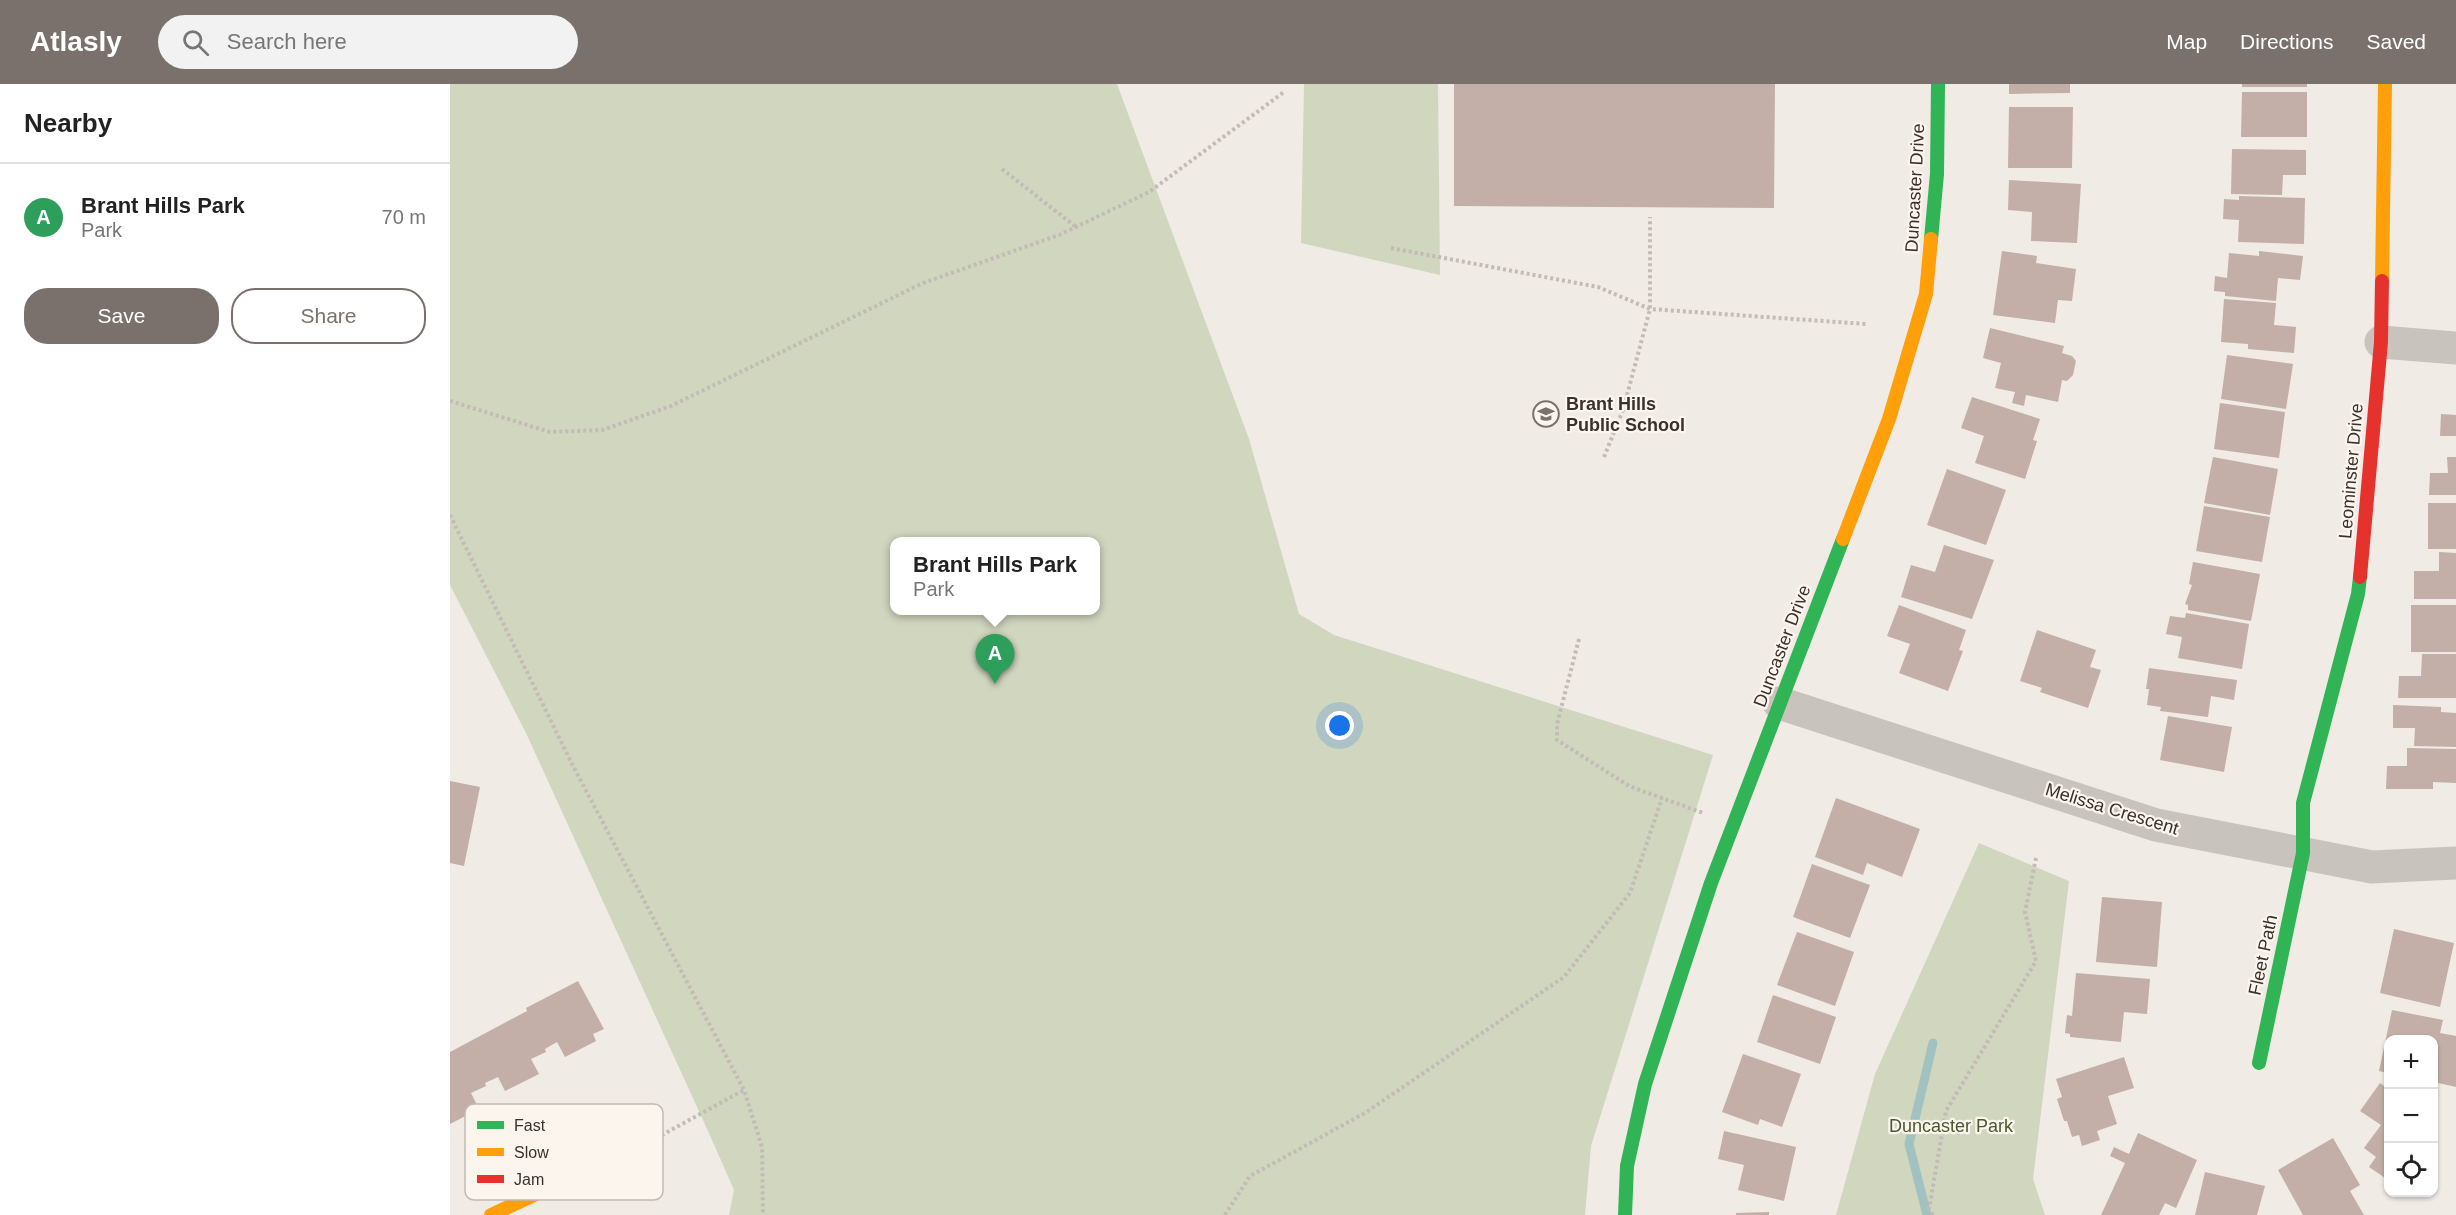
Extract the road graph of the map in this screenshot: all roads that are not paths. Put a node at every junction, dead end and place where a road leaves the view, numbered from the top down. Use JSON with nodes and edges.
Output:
{"nodes":[{"id":1,"x":1938,"y":84,"type":"edge"},
{"id":2,"x":2385,"y":84,"type":"edge"},
{"id":3,"x":2381,"y":342,"type":"junction"},
{"id":4,"x":2456,"y":348,"type":"edge"},
{"id":5,"x":1779,"y":703,"type":"junction"},
{"id":6,"x":2303,"y":854,"type":"junction"},
{"id":7,"x":2456,"y":863,"type":"edge"},
{"id":8,"x":2259,"y":1063,"type":"dead end"},
{"id":9,"x":523,"y":1200,"type":"edge"},
{"id":10,"x":491,"y":1215,"type":"edge"},
{"id":11,"x":1625,"y":1215,"type":"edge"}],
"edges":[{"from":1,"to":5,"type":"street","name":"Duncaster Drive"},
{"from":2,"to":3,"type":"street","name":"Leominster Drive"},
{"from":3,"to":4,"type":"street"},
{"from":3,"to":6,"type":"street","name":"Leominster Drive"},
{"from":5,"to":6,"type":"street","name":"Melissa Crescent"},
{"from":5,"to":11,"type":"street","name":"Duncaster Drive"},
{"from":6,"to":7,"type":"street","name":"Melissa Crescent"},
{"from":6,"to":8,"type":"street","name":"Fleet Path"},
{"from":9,"to":10,"type":"street"}]}
